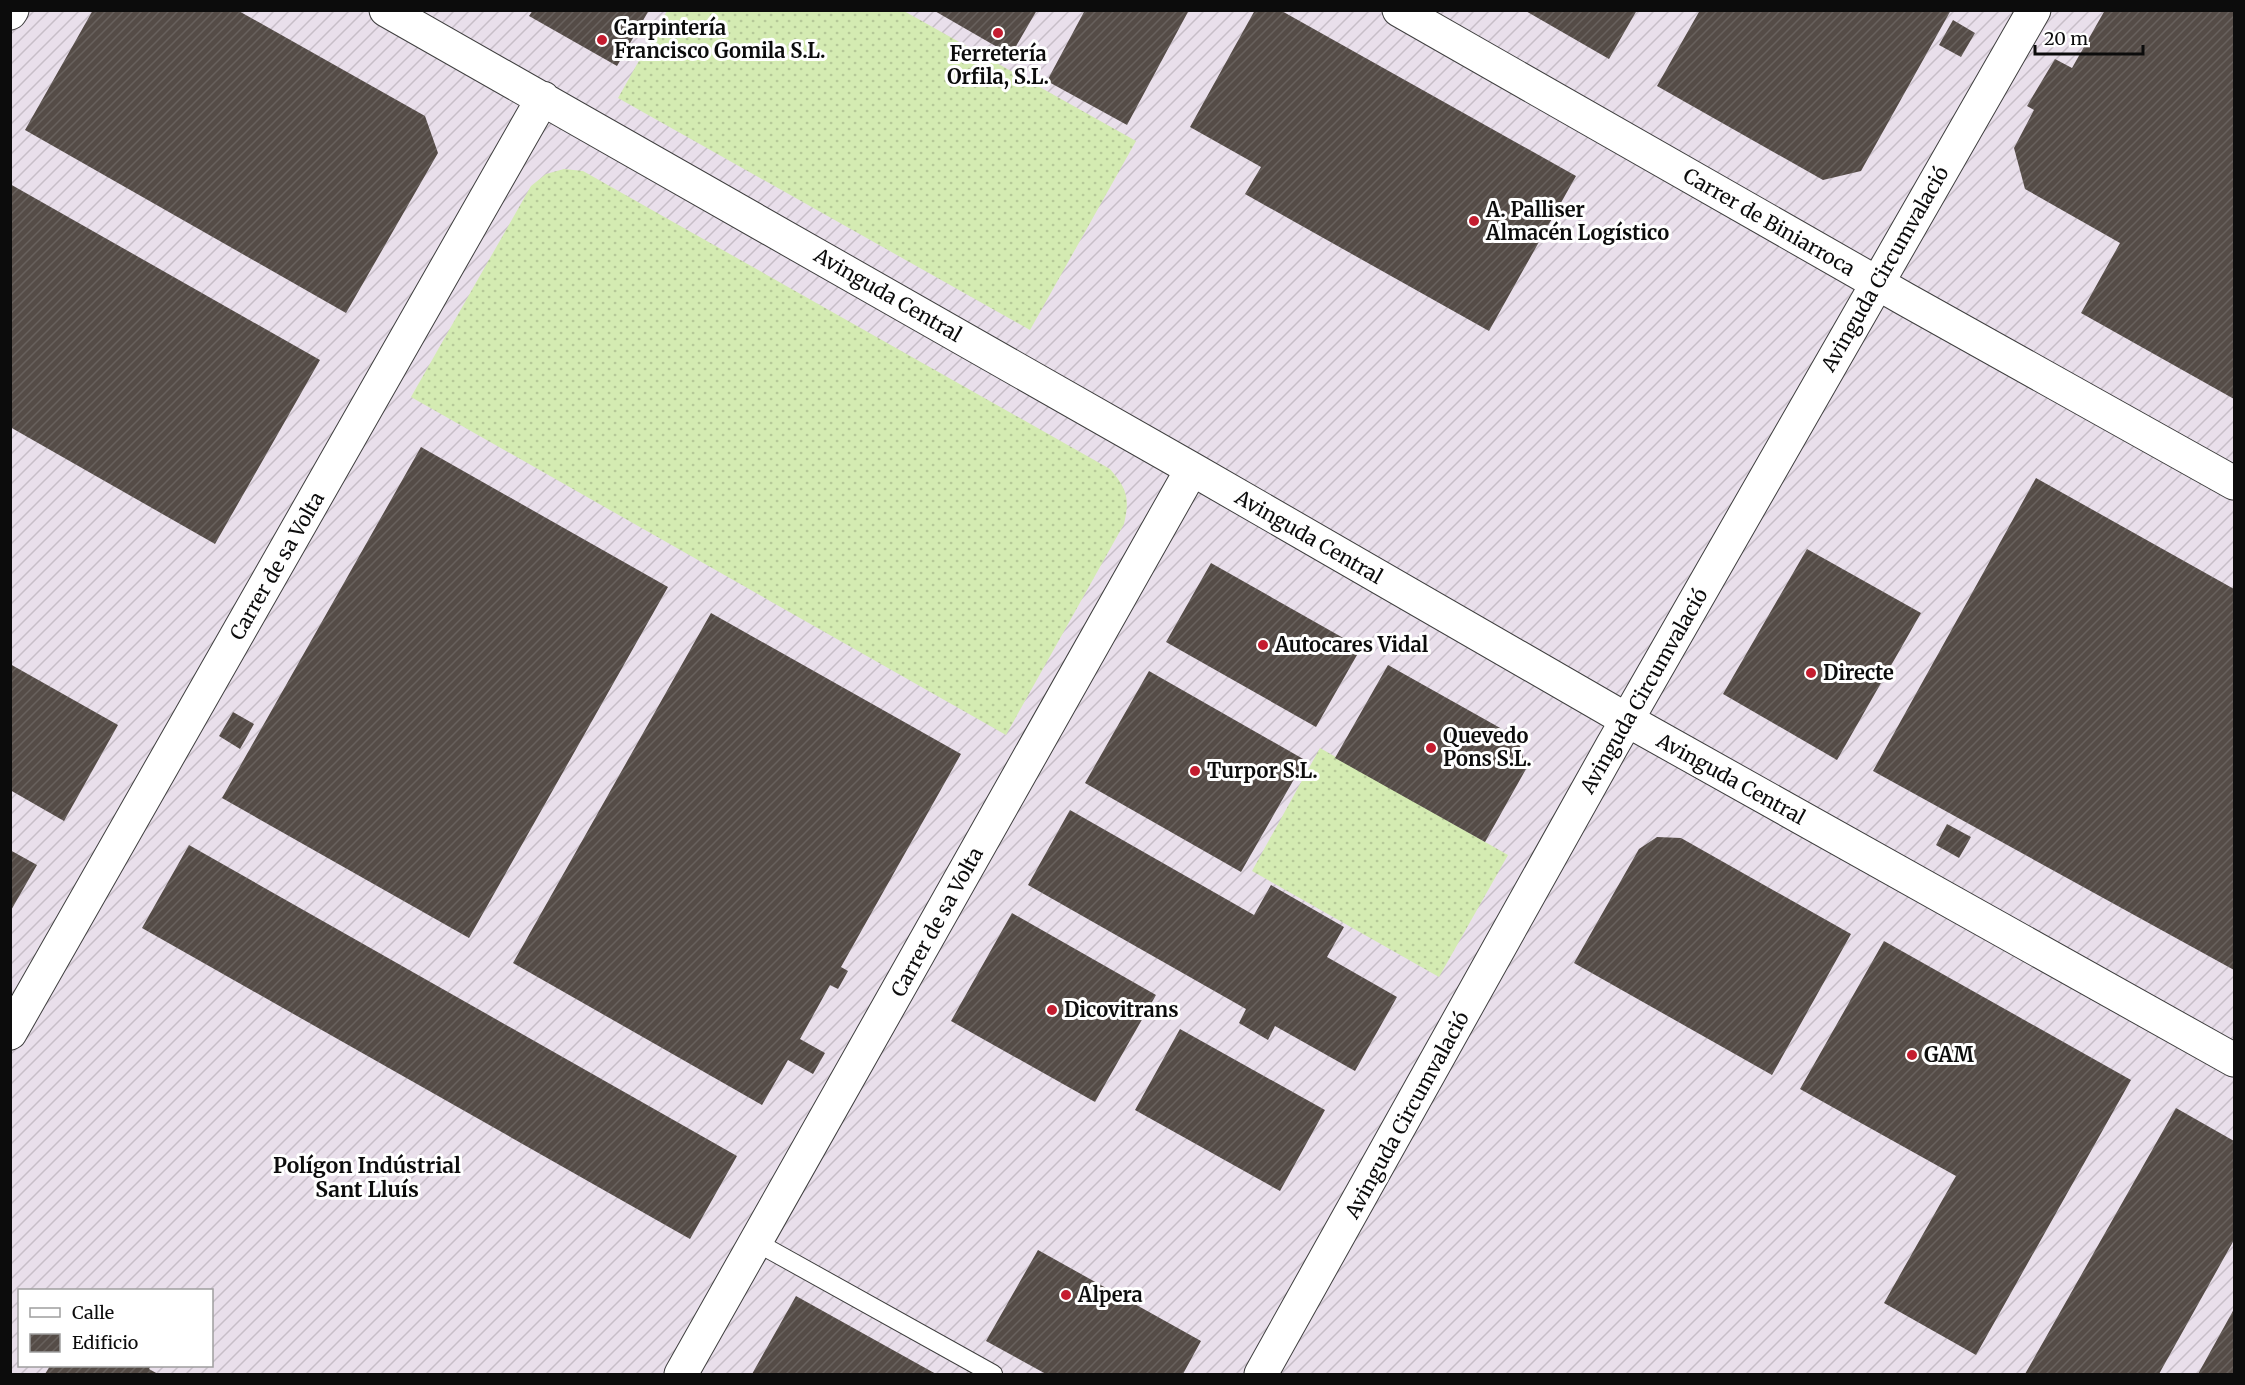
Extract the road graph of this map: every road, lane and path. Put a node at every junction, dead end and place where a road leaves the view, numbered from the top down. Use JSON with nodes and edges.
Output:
{"nodes":[{"id":1,"x":386,"y":10,"type":"edge"},
{"id":2,"x":1399,"y":10,"type":"edge"},
{"id":3,"x":2034,"y":10,"type":"edge"},
{"id":4,"x":543,"y":98,"type":"junction"},
{"id":5,"x":1877,"y":283,"type":"junction"},
{"id":6,"x":1192,"y":469,"type":"junction"},
{"id":7,"x":2235,"y":483,"type":"edge"},
{"id":8,"x":1627,"y":720,"type":"junction"},
{"id":9,"x":10,"y":1033,"type":"edge"},
{"id":10,"x":2235,"y":1060,"type":"edge"},
{"id":11,"x":756,"y":1242,"type":"junction"},
{"id":12,"x":681,"y":1374,"type":"edge"},
{"id":13,"x":993,"y":1374,"type":"edge"},
{"id":14,"x":1262,"y":1374,"type":"edge"}],
"edges":[{"from":1,"to":4,"type":"street","name":"Avinguda Central"},
{"from":2,"to":5,"type":"street","name":"Carrer de Biniarroca"},
{"from":3,"to":5,"type":"street","name":"Avinguda Circumvalació"},
{"from":4,"to":6,"type":"street","name":"Avinguda Central"},
{"from":4,"to":9,"type":"street","name":"Carrer de sa Volta"},
{"from":5,"to":7,"type":"street","name":"Carrer de Biniarroca"},
{"from":5,"to":8,"type":"street","name":"Avinguda Circumvalació"},
{"from":6,"to":8,"type":"street","name":"Avinguda Central"},
{"from":6,"to":11,"type":"street","name":"Carrer de sa Volta"},
{"from":8,"to":10,"type":"street","name":"Avinguda Central"},
{"from":8,"to":14,"type":"street","name":"Avinguda Circumvalació"},
{"from":11,"to":12,"type":"street","name":"Carrer de sa Volta"},
{"from":11,"to":13,"type":"lane"}]}
